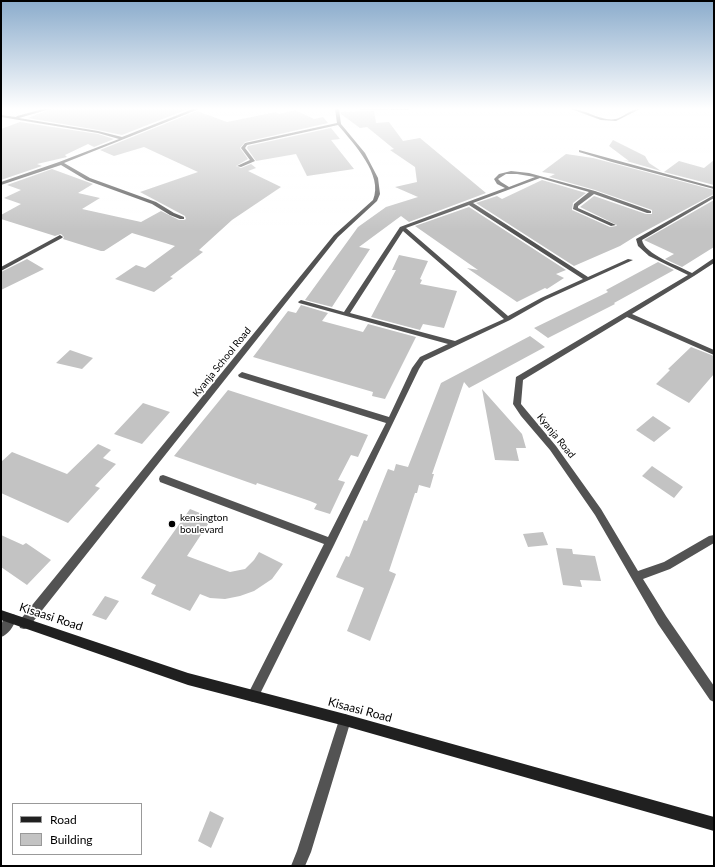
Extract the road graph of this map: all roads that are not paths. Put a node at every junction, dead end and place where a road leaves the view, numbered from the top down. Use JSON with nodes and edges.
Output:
{"nodes":[{"id":1,"x":93,"y":149,"type":"edge"},
{"id":2,"x":243,"y":149,"type":"edge"},
{"id":3,"x":359,"y":149,"type":"edge"},
{"id":4,"x":580,"y":151,"type":"dead end"},
{"id":5,"x":61,"y":163,"type":"junction"},
{"id":6,"x":239,"y":166,"type":"dead end"},
{"id":7,"x":540,"y":177,"type":"junction"},
{"id":8,"x":1,"y":184,"type":"edge"},
{"id":9,"x":508,"y":188,"type":"junction"},
{"id":10,"x":714,"y":188,"type":"edge"},
{"id":11,"x":593,"y":192,"type":"junction"},
{"id":12,"x":714,"y":196,"type":"edge"},
{"id":13,"x":469,"y":203,"type":"junction"},
{"id":14,"x":648,"y":212,"type":"dead end"},
{"id":15,"x":182,"y":218,"type":"dead end"},
{"id":16,"x":613,"y":225,"type":"dead end"},
{"id":17,"x":402,"y":228,"type":"junction"},
{"id":18,"x":60,"y":237,"type":"dead end"},
{"id":19,"x":630,"y":260,"type":"dead end"},
{"id":20,"x":714,"y":260,"type":"edge"},
{"id":21,"x":1,"y":269,"type":"edge"},
{"id":22,"x":692,"y":275,"type":"junction"},
{"id":23,"x":587,"y":279,"type":"junction"},
{"id":24,"x":301,"y":302,"type":"dead end"},
{"id":25,"x":346,"y":314,"type":"junction"},
{"id":26,"x":626,"y":314,"type":"junction"},
{"id":27,"x":508,"y":319,"type":"junction"},
{"id":28,"x":453,"y":343,"type":"junction"},
{"id":29,"x":714,"y":353,"type":"edge"},
{"id":30,"x":242,"y":375,"type":"dead end"},
{"id":31,"x":391,"y":421,"type":"junction"},
{"id":32,"x":163,"y":479,"type":"dead end"},
{"id":33,"x":712,"y":539,"type":"dead end"},
{"id":34,"x":331,"y":542,"type":"junction"},
{"id":35,"x":637,"y":576,"type":"junction"},
{"id":36,"x":6,"y":617,"type":"edge"},
{"id":37,"x":24,"y":624,"type":"junction"},
{"id":38,"x":1,"y":632,"type":"edge"},
{"id":39,"x":253,"y":696,"type":"junction"},
{"id":40,"x":714,"y":696,"type":"edge"},
{"id":41,"x":344,"y":720,"type":"junction"},
{"id":42,"x":714,"y":824,"type":"edge"},
{"id":43,"x":298,"y":866,"type":"edge"}],
"edges":[{"from":1,"to":5,"type":"street"},
{"from":2,"to":6,"type":"street"},
{"from":3,"to":37,"type":"street","name":"Kyanja School Road"},
{"from":4,"to":10,"type":"street"},
{"from":5,"to":8,"type":"street"},
{"from":5,"to":15,"type":"street"},
{"from":7,"to":9,"type":"street"},
{"from":7,"to":9,"type":"street"},
{"from":7,"to":11,"type":"street"},
{"from":9,"to":13,"type":"street"},
{"from":11,"to":14,"type":"street"},
{"from":11,"to":16,"type":"street"},
{"from":12,"to":22,"type":"street"},
{"from":13,"to":17,"type":"street"},
{"from":13,"to":23,"type":"street"},
{"from":17,"to":25,"type":"street"},
{"from":17,"to":27,"type":"street"},
{"from":18,"to":21,"type":"street"},
{"from":19,"to":23,"type":"street"},
{"from":20,"to":22,"type":"street","name":"Kyanja Road"},
{"from":22,"to":26,"type":"street","name":"Kyanja Road"},
{"from":23,"to":27,"type":"street"},
{"from":24,"to":25,"type":"street"},
{"from":25,"to":28,"type":"street"},
{"from":26,"to":29,"type":"street"},
{"from":26,"to":35,"type":"street","name":"Kyanja Road"},
{"from":27,"to":28,"type":"street"},
{"from":28,"to":31,"type":"street"},
{"from":30,"to":31,"type":"street"},
{"from":31,"to":34,"type":"street"},
{"from":32,"to":34,"type":"street"},
{"from":33,"to":35,"type":"street"},
{"from":34,"to":39,"type":"street"},
{"from":35,"to":40,"type":"street","name":"Kyanja Road"},
{"from":36,"to":37,"type":"main road","name":"Kisaasi Road"},
{"from":36,"to":38,"type":"street"},
{"from":37,"to":39,"type":"main road","name":"Kisaasi Road"},
{"from":39,"to":41,"type":"main road","name":"Kisaasi Road"},
{"from":41,"to":42,"type":"main road","name":"Kisaasi Road"},
{"from":41,"to":43,"type":"street"}]}
